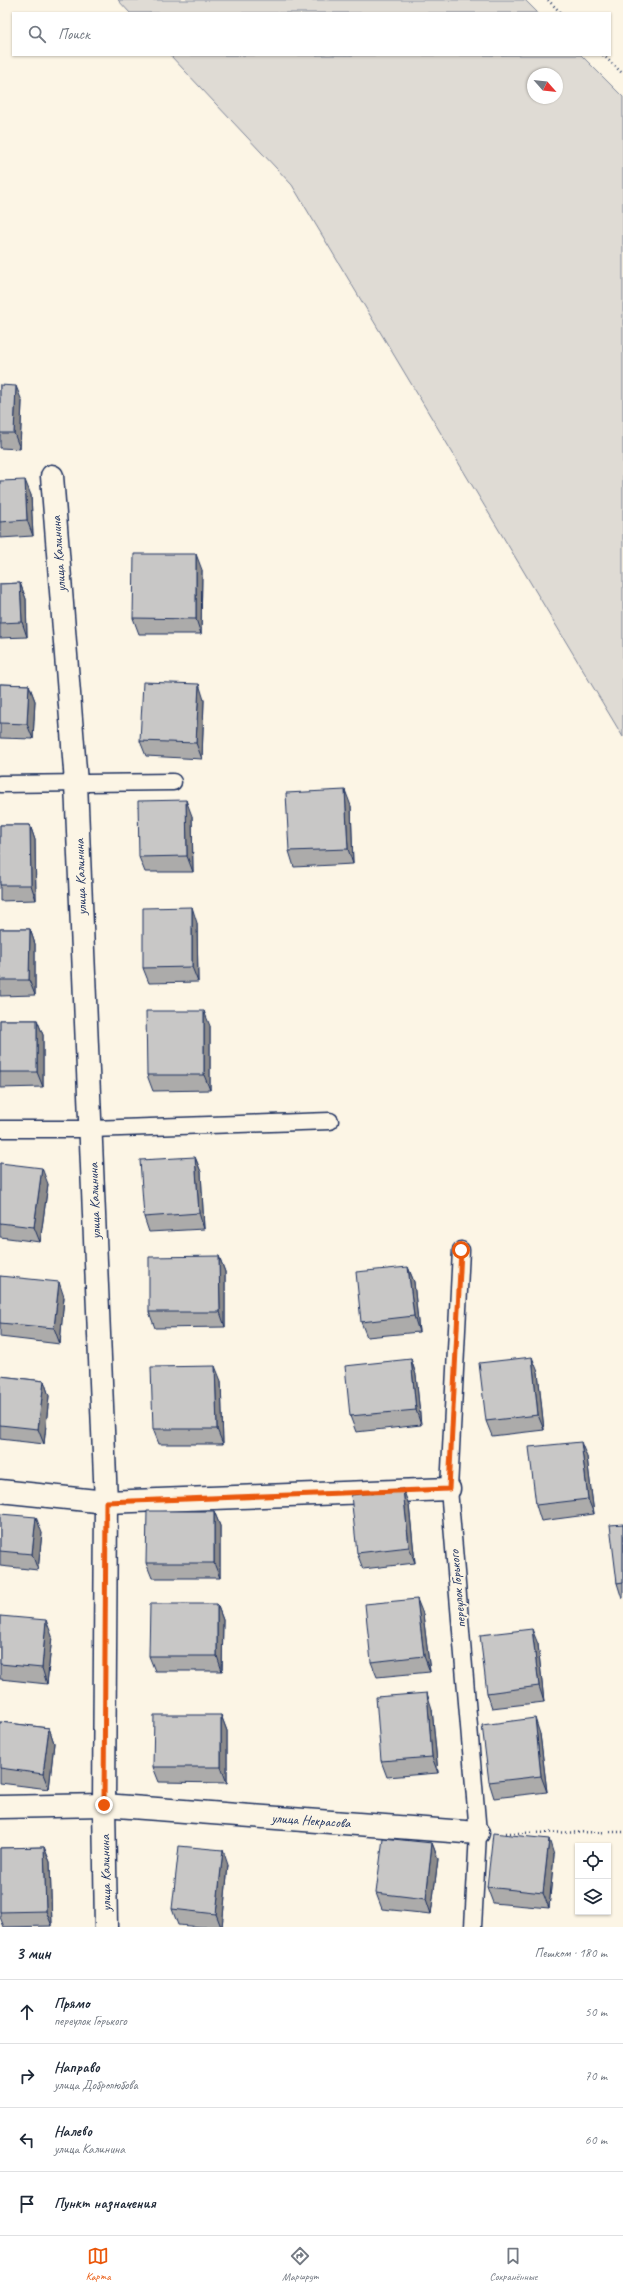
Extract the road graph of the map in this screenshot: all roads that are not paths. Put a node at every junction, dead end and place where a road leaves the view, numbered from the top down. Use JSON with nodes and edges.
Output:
{"nodes":[{"id":1,"x":52,"y":476,"type":"dead end"},
{"id":2,"x":173,"y":782,"type":"dead end"},
{"id":3,"x":76,"y":783,"type":"junction"},
{"id":4,"x":0,"y":784,"type":"edge"},
{"id":5,"x":330,"y":1121,"type":"dead end"},
{"id":6,"x":0,"y":1129,"type":"edge"},
{"id":7,"x":91,"y":1129,"type":"junction"},
{"id":8,"x":461,"y":1250,"type":"dead end"},
{"id":9,"x":449,"y":1489,"type":"junction"},
{"id":10,"x":0,"y":1491,"type":"edge"},
{"id":11,"x":106,"y":1502,"type":"junction"},
{"id":12,"x":104,"y":1805,"type":"junction"},
{"id":13,"x":0,"y":1807,"type":"edge"},
{"id":14,"x":478,"y":1833,"type":"junction"},
{"id":15,"x":106,"y":1927,"type":"edge"},
{"id":16,"x":473,"y":1927,"type":"edge"}],
"edges":[{"from":1,"to":3,"type":"street","name":"улица Калинина"},
{"from":2,"to":3,"type":"lane"},
{"from":3,"to":4,"type":"lane"},
{"from":3,"to":7,"type":"street","name":"улица Калинина"},
{"from":5,"to":7,"type":"lane"},
{"from":6,"to":7,"type":"lane"},
{"from":7,"to":11,"type":"street","name":"улица Калинина"},
{"from":8,"to":9,"type":"lane","name":"переулок Горького"},
{"from":9,"to":11,"type":"street"},
{"from":9,"to":14,"type":"lane","name":"переулок Горького"},
{"from":10,"to":11,"type":"street"},
{"from":11,"to":12,"type":"street","name":"улица Калинина"},
{"from":12,"to":13,"type":"street","name":"улица Некрасова"},
{"from":12,"to":14,"type":"street","name":"улица Некрасова"},
{"from":12,"to":15,"type":"street","name":"улица Калинина"},
{"from":14,"to":16,"type":"lane","name":"переулок Горького"}]}
